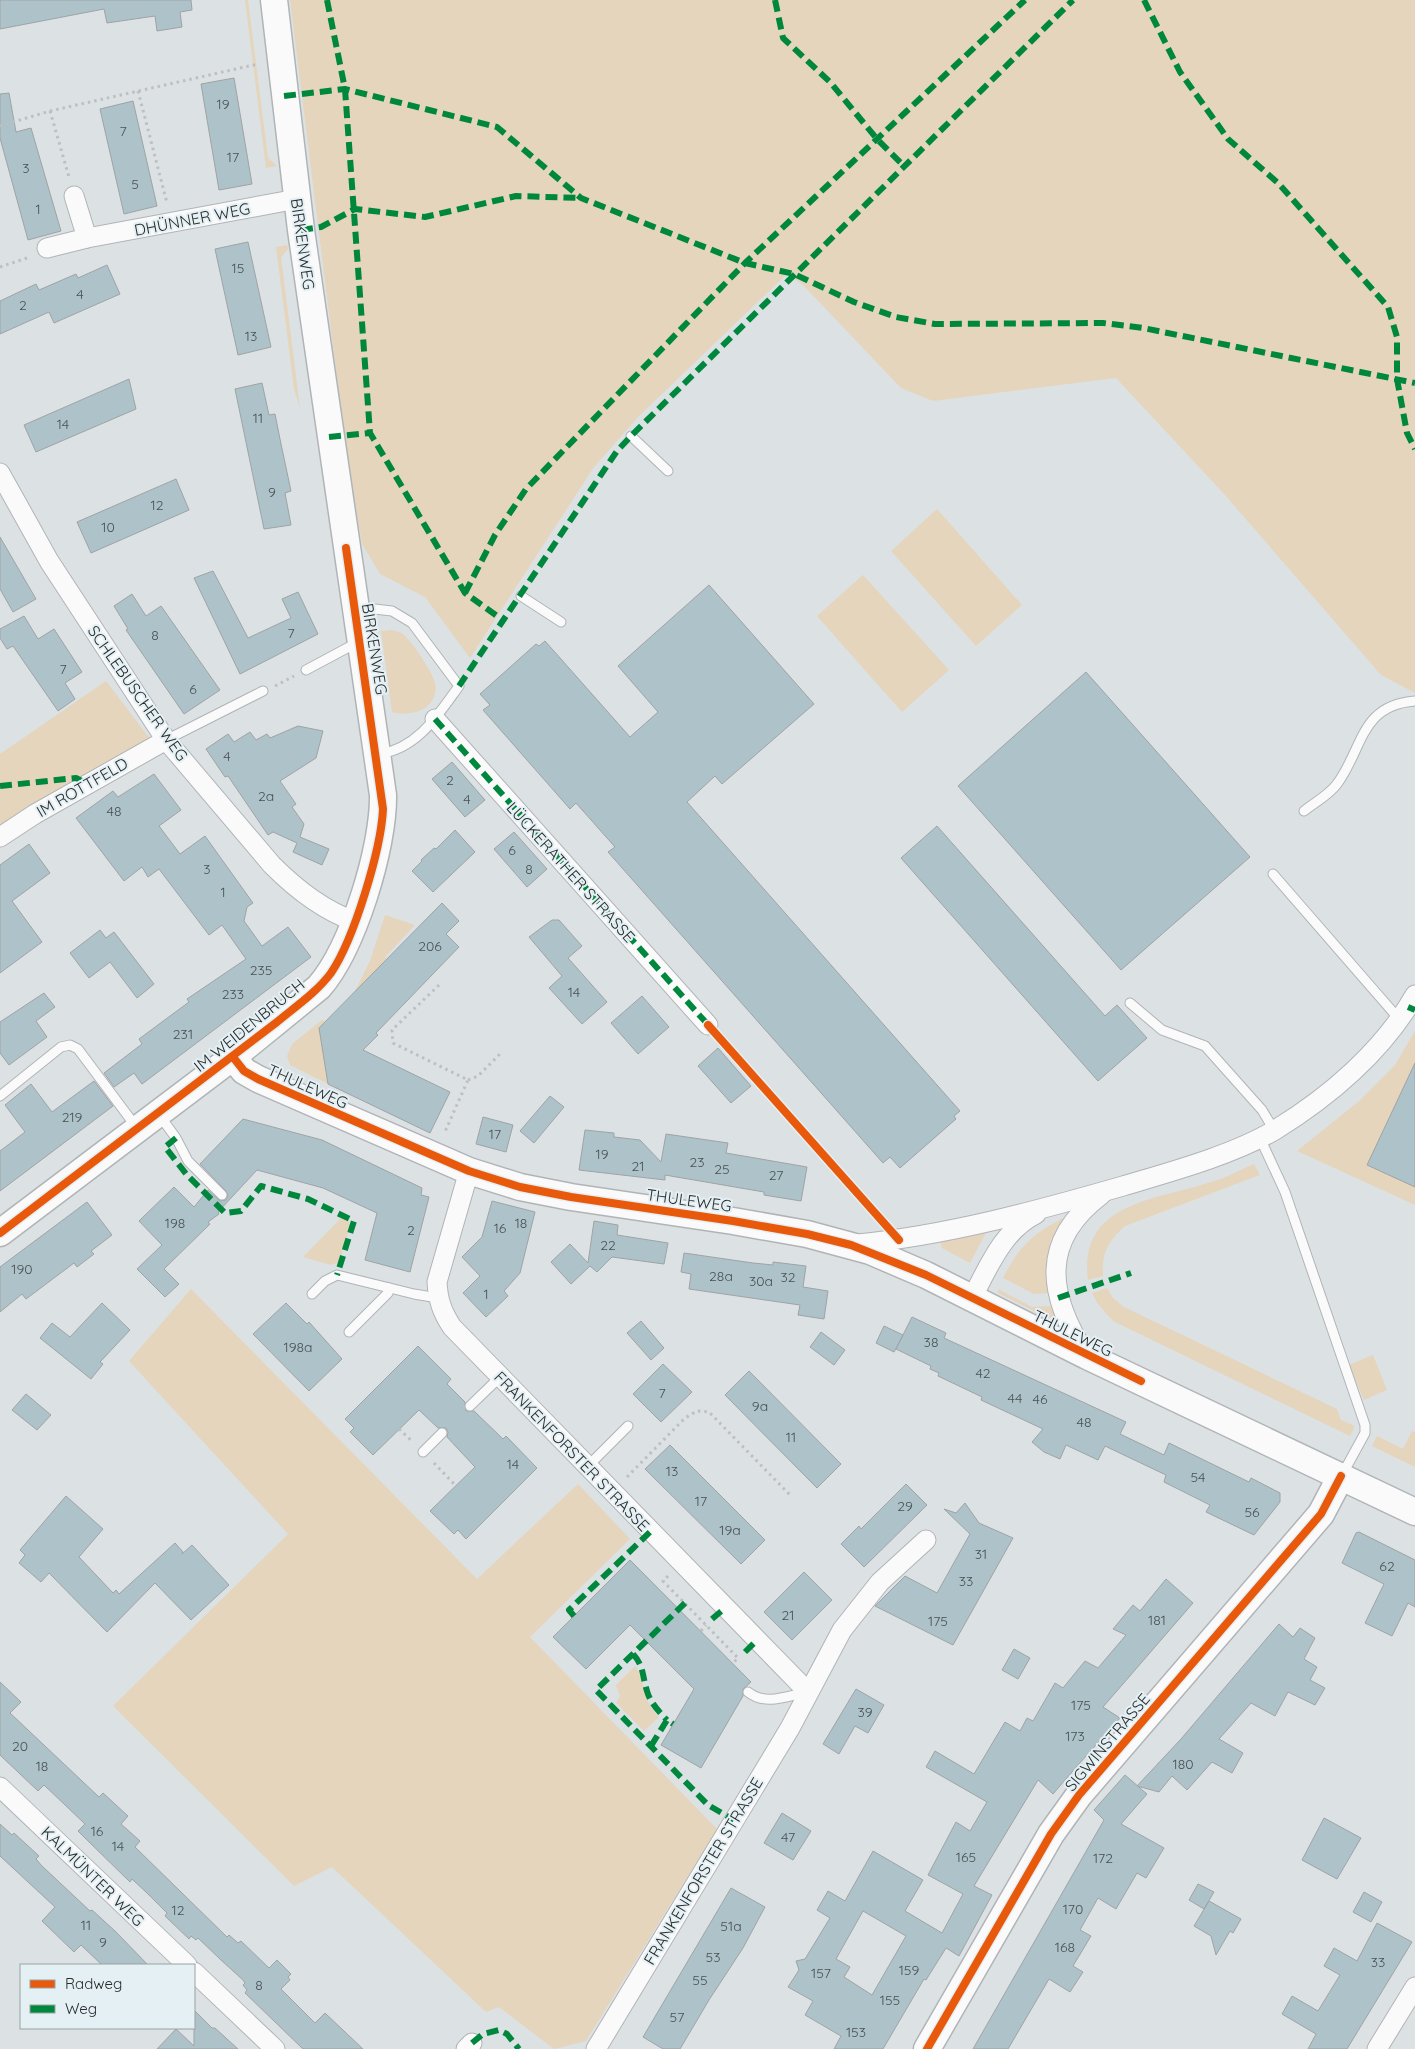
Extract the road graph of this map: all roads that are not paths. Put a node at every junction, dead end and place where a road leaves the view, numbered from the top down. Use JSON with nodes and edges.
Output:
{"nodes":[{"id":1,"x":274,"y":0,"type":"edge"},
{"id":2,"x":74,"y":196,"type":"road end"},
{"id":3,"x":297,"y":199,"type":"junction"},
{"id":4,"x":87,"y":238,"type":"junction"},
{"id":5,"x":48,"y":248,"type":"road end"},
{"id":6,"x":631,"y":436,"type":"dead end"},
{"id":7,"x":668,"y":471,"type":"dead end"},
{"id":8,"x":0,"y":473,"type":"edge"},
{"id":9,"x":521,"y":596,"type":"dead end"},
{"id":10,"x":354,"y":607,"type":"junction"},
{"id":11,"x":561,"y":622,"type":"dead end"},
{"id":12,"x":360,"y":645,"type":"junction"},
{"id":13,"x":306,"y":670,"type":"road end"},
{"id":14,"x":263,"y":691,"type":"road end"},
{"id":15,"x":1415,"y":701,"type":"edge"},
{"id":16,"x":435,"y":719,"type":"junction"},
{"id":17,"x":166,"y":740,"type":"junction"},
{"id":18,"x":377,"y":754,"type":"junction"},
{"id":19,"x":1304,"y":812,"type":"dead end"},
{"id":20,"x":0,"y":837,"type":"edge"},
{"id":21,"x":1273,"y":874,"type":"dead end"},
{"id":22,"x":354,"y":921,"type":"junction"},
{"id":23,"x":1415,"y":995,"type":"edge"},
{"id":24,"x":1130,"y":1003,"type":"dead end"},
{"id":25,"x":1399,"y":1019,"type":"junction"},
{"id":26,"x":708,"y":1025,"type":"dead end"},
{"id":27,"x":233,"y":1057,"type":"junction"},
{"id":28,"x":0,"y":1096,"type":"edge"},
{"id":29,"x":148,"y":1121,"type":"junction"},
{"id":30,"x":1267,"y":1134,"type":"junction"},
{"id":31,"x":469,"y":1170,"type":"junction"},
{"id":32,"x":1109,"y":1190,"type":"junction"},
{"id":33,"x":222,"y":1194,"type":"dead end"},
{"id":34,"x":1053,"y":1206,"type":"junction"},
{"id":35,"x":0,"y":1233,"type":"edge"},
{"id":36,"x":851,"y":1245,"type":"junction"},
{"id":37,"x":389,"y":1288,"type":"junction"},
{"id":38,"x":312,"y":1294,"type":"dead end"},
{"id":39,"x":438,"y":1298,"type":"junction"},
{"id":40,"x":972,"y":1298,"type":"junction"},
{"id":41,"x":349,"y":1332,"type":"dead end"},
{"id":42,"x":1087,"y":1356,"type":"junction"},
{"id":43,"x":500,"y":1377,"type":"junction"},
{"id":44,"x":470,"y":1406,"type":"dead end"},
{"id":45,"x":628,"y":1426,"type":"dead end"},
{"id":46,"x":442,"y":1433,"type":"dead end"},
{"id":47,"x":423,"y":1452,"type":"dead end"},
{"id":48,"x":588,"y":1466,"type":"junction"},
{"id":49,"x":1341,"y":1476,"type":"junction"},
{"id":50,"x":1415,"y":1512,"type":"edge"},
{"id":51,"x":926,"y":1540,"type":"dead end"},
{"id":52,"x":748,"y":1692,"type":"dead end"},
{"id":53,"x":808,"y":1692,"type":"junction"},
{"id":54,"x":0,"y":1787,"type":"edge"},
{"id":55,"x":186,"y":1964,"type":"edge"},
{"id":56,"x":195,"y":1973,"type":"edge"},
{"id":57,"x":1415,"y":1987,"type":"edge"},
{"id":58,"x":1380,"y":2048,"type":"edge"},
{"id":59,"x":275,"y":2049,"type":"edge"},
{"id":60,"x":596,"y":2049,"type":"edge"},
{"id":61,"x":927,"y":2049,"type":"edge"}],
"edges":[{"from":1,"to":3,"type":"street","name":"BIRKENWEG"},
{"from":2,"to":4,"type":"street"},
{"from":3,"to":4,"type":"street","name":"DHÜNNER WEG"},
{"from":3,"to":10,"type":"street","name":"BIRKENWEG"},
{"from":4,"to":5,"type":"street","name":"DHÜNNER WEG"},
{"from":6,"to":7,"type":"lane"},
{"from":8,"to":17,"type":"street","name":"SCHLEBUSCHER WEG"},
{"from":9,"to":11,"type":"lane"},
{"from":10,"to":12,"type":"street","name":"BIRKENWEG"},
{"from":10,"to":16,"type":"lane"},
{"from":12,"to":13,"type":"lane"},
{"from":12,"to":18,"type":"street","name":"BIRKENWEG"},
{"from":14,"to":17,"type":"lane"},
{"from":15,"to":19,"type":"lane"},
{"from":16,"to":18,"type":"lane"},
{"from":16,"to":26,"type":"street","name":"LÜCKERATHER STRASSE"},
{"from":17,"to":20,"type":"street","name":"IM ROTTFELD"},
{"from":17,"to":22,"type":"street","name":"SCHLEBUSCHER WEG"},
{"from":18,"to":22,"type":"street","name":"IM WEIDENBRUCH"},
{"from":21,"to":25,"type":"lane"},
{"from":22,"to":27,"type":"street","name":"IM WEIDENBRUCH"},
{"from":23,"to":25,"type":"street"},
{"from":24,"to":30,"type":"lane"},
{"from":25,"to":30,"type":"street"},
{"from":27,"to":29,"type":"street","name":"IM WEIDENBRUCH"},
{"from":27,"to":31,"type":"street","name":"THULEWEG"},
{"from":28,"to":29,"type":"lane"},
{"from":29,"to":33,"type":"lane"},
{"from":29,"to":35,"type":"street","name":"IM WEIDENBRUCH"},
{"from":30,"to":32,"type":"street"},
{"from":30,"to":49,"type":"lane"},
{"from":31,"to":36,"type":"street","name":"THULEWEG"},
{"from":31,"to":39,"type":"street","name":"FRANKENFORSTER STRASSE"},
{"from":32,"to":34,"type":"street"},
{"from":32,"to":42,"type":"street"},
{"from":34,"to":36,"type":"street"},
{"from":34,"to":40,"type":"street"},
{"from":36,"to":40,"type":"street","name":"THULEWEG"},
{"from":37,"to":38,"type":"lane"},
{"from":37,"to":39,"type":"lane"},
{"from":37,"to":41,"type":"lane"},
{"from":39,"to":43,"type":"street","name":"FRANKENFORSTER STRASSE"},
{"from":40,"to":42,"type":"street","name":"THULEWEG"},
{"from":42,"to":49,"type":"street","name":"THULEWEG"},
{"from":43,"to":44,"type":"lane"},
{"from":43,"to":48,"type":"street","name":"FRANKENFORSTER STRASSE"},
{"from":45,"to":48,"type":"lane"},
{"from":46,"to":47,"type":"lane"},
{"from":48,"to":53,"type":"street","name":"FRANKENFORSTER STRASSE"},
{"from":49,"to":50,"type":"street","name":"THULEWEG"},
{"from":49,"to":61,"type":"street","name":"SIGWINSTRASSE"},
{"from":51,"to":53,"type":"street","name":"FRANKENFORSTER STRASSE"},
{"from":52,"to":53,"type":"lane"},
{"from":53,"to":60,"type":"street","name":"FRANKENFORSTER STRASSE"},
{"from":54,"to":55,"type":"street","name":"KALMÜNTER WEG"},
{"from":56,"to":59,"type":"street"},
{"from":57,"to":58,"type":"street"}]}
